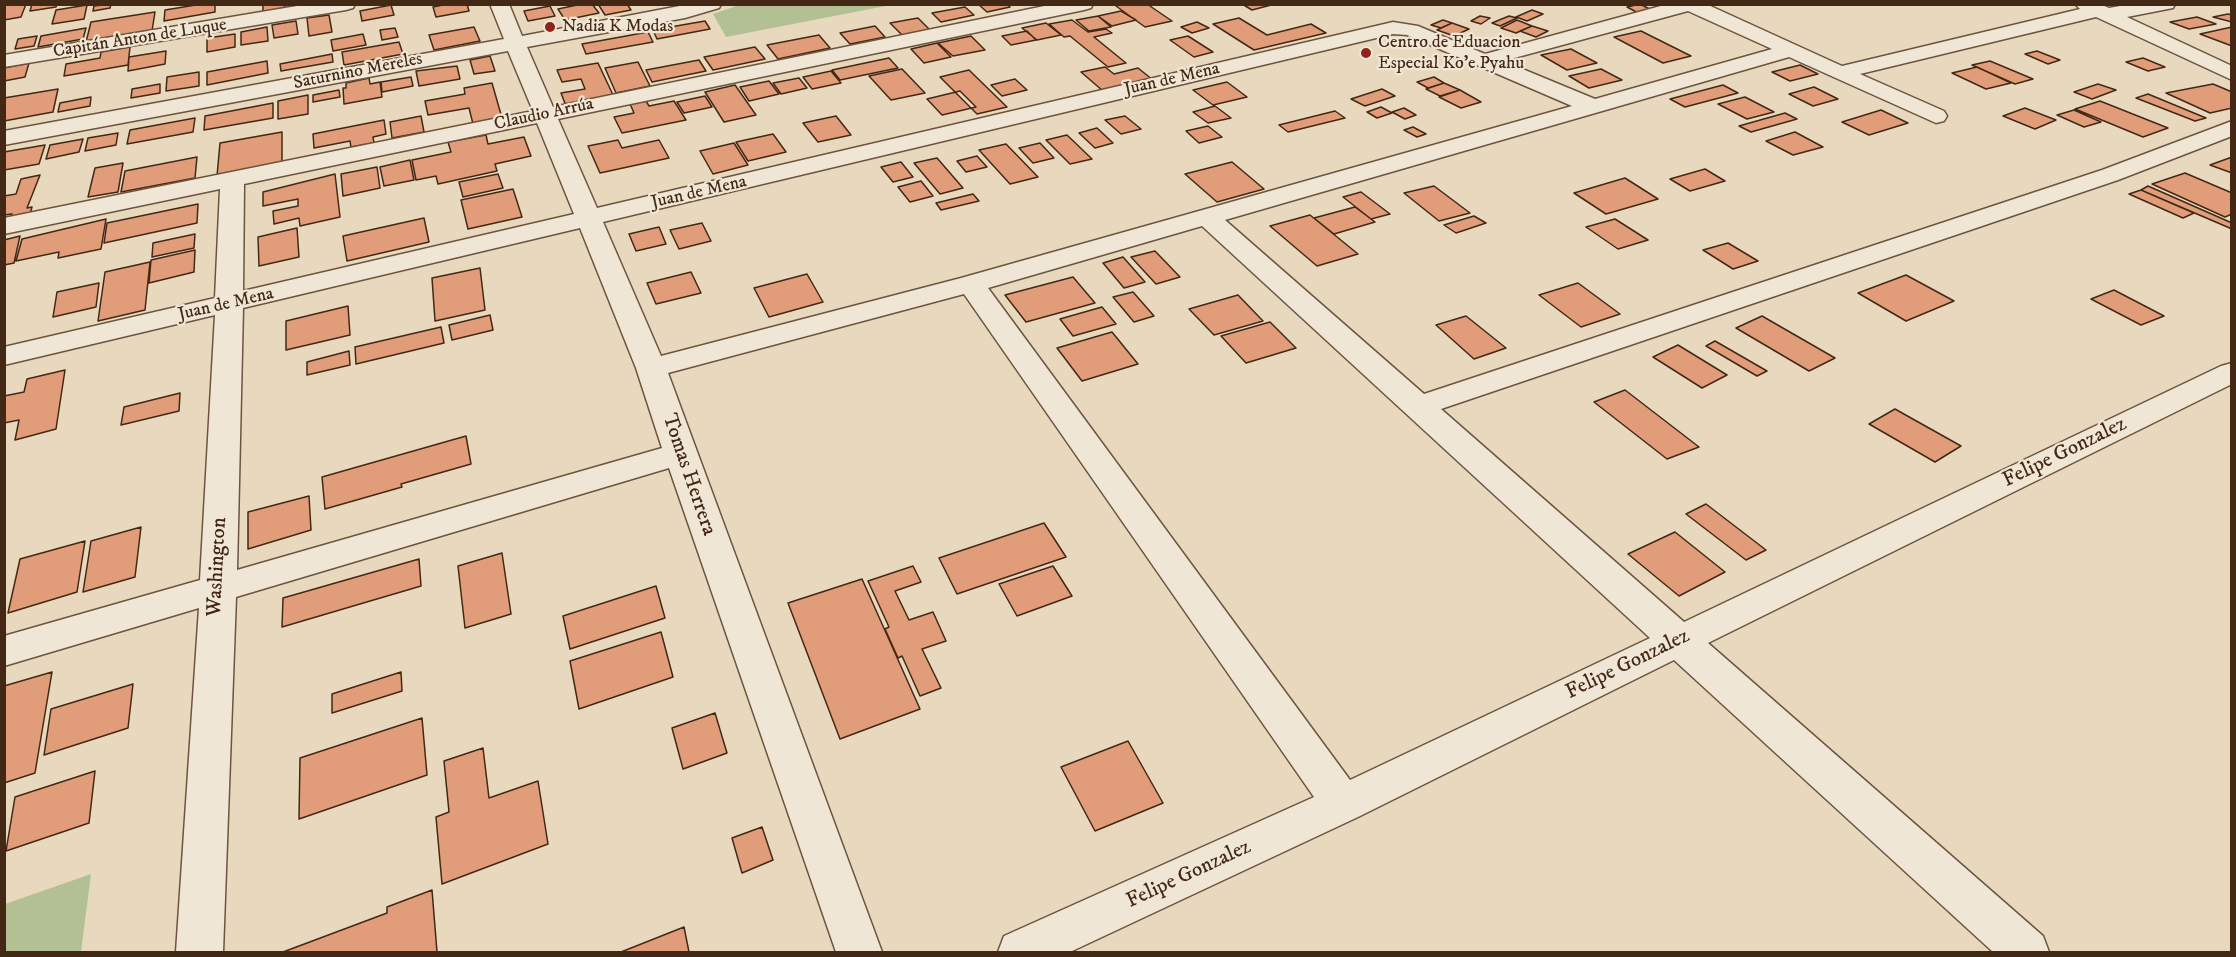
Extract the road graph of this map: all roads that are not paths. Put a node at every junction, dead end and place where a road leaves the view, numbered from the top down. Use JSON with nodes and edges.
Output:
{"nodes":[{"id":1,"x":346,"y":4,"type":"edge"},
{"id":2,"x":499,"y":4,"type":"edge"},
{"id":3,"x":712,"y":4,"type":"edge"},
{"id":4,"x":1084,"y":4,"type":"edge"},
{"id":5,"x":2166,"y":4,"type":"edge"},
{"id":6,"x":1691,"y":5,"type":"edge"},
{"id":7,"x":1034,"y":9,"type":"edge"},
{"id":8,"x":2095,"y":10,"type":"edge"},
{"id":9,"x":516,"y":42,"type":"junction"},
{"id":10,"x":1792,"y":50,"type":"junction"},
{"id":11,"x":4,"y":61,"type":"edge"},
{"id":12,"x":1481,"y":61,"type":"junction"},
{"id":13,"x":1841,"y":72,"type":"junction"},
{"id":14,"x":2232,"y":74,"type":"edge"},
{"id":15,"x":1594,"y":107,"type":"junction"},
{"id":16,"x":546,"y":114,"type":"junction"},
{"id":17,"x":1936,"y":116,"type":"dead end"},
{"id":18,"x":2232,"y":128,"type":"edge"},
{"id":19,"x":4,"y":138,"type":"edge"},
{"id":20,"x":232,"y":181,"type":"junction"},
{"id":21,"x":1208,"y":217,"type":"junction"},
{"id":22,"x":590,"y":219,"type":"junction"},
{"id":23,"x":4,"y":226,"type":"edge"},
{"id":24,"x":971,"y":284,"type":"junction"},
{"id":25,"x":229,"y":304,"type":"junction"},
{"id":26,"x":4,"y":356,"type":"edge"},
{"id":27,"x":651,"y":368,"type":"junction"},
{"id":28,"x":2232,"y":372,"type":"edge"},
{"id":29,"x":1418,"y":406,"type":"junction"},
{"id":30,"x":680,"y":454,"type":"junction"},
{"id":31,"x":218,"y":590,"type":"junction"},
{"id":32,"x":1679,"y":640,"type":"junction"},
{"id":33,"x":4,"y":651,"type":"edge"},
{"id":34,"x":1342,"y":804,"type":"junction"},
{"id":35,"x":199,"y":952,"type":"edge"},
{"id":36,"x":859,"y":952,"type":"edge"},
{"id":37,"x":1022,"y":952,"type":"edge"},
{"id":38,"x":2026,"y":952,"type":"edge"}],
"edges":[{"from":1,"to":11,"type":"street","name":"Capitán Anton de Luque"},
{"from":2,"to":9,"type":"street","name":"Tomas Herrera"},
{"from":3,"to":9,"type":"street","name":"Saturnino Mereles"},
{"from":4,"to":7,"type":"street","name":"Claudio Arrúa"},
{"from":5,"to":8,"type":"street"},
{"from":6,"to":10,"type":"street"},
{"from":6,"to":12,"type":"street"},
{"from":7,"to":16,"type":"street","name":"Claudio Arrúa"},
{"from":8,"to":13,"type":"street"},
{"from":8,"to":14,"type":"street"},
{"from":9,"to":16,"type":"street","name":"Tomas Herrera"},
{"from":9,"to":19,"type":"street","name":"Saturnino Mereles"},
{"from":10,"to":13,"type":"street"},
{"from":10,"to":15,"type":"street"},
{"from":12,"to":15,"type":"street"},
{"from":12,"to":22,"type":"street","name":"Juan de Mena"},
{"from":13,"to":17,"type":"street"},
{"from":15,"to":21,"type":"street"},
{"from":16,"to":20,"type":"street","name":"Claudio Arrúa"},
{"from":16,"to":22,"type":"street","name":"Tomas Herrera"},
{"from":18,"to":29,"type":"street"},
{"from":20,"to":23,"type":"street","name":"Claudio Arrúa"},
{"from":20,"to":25,"type":"street","name":"Washington"},
{"from":21,"to":24,"type":"street"},
{"from":21,"to":29,"type":"street"},
{"from":22,"to":25,"type":"street","name":"Juan de Mena"},
{"from":22,"to":27,"type":"street","name":"Tomas Herrera"},
{"from":24,"to":27,"type":"street"},
{"from":24,"to":34,"type":"street"},
{"from":25,"to":26,"type":"street","name":"Juan de Mena"},
{"from":25,"to":31,"type":"street","name":"Washington"},
{"from":27,"to":30,"type":"street","name":"Tomas Herrera"},
{"from":28,"to":32,"type":"street","name":"Felipe Gonzalez"},
{"from":29,"to":32,"type":"street"},
{"from":30,"to":31,"type":"street"},
{"from":30,"to":36,"type":"street","name":"Tomas Herrera"},
{"from":31,"to":33,"type":"street"},
{"from":31,"to":35,"type":"street","name":"Washington"},
{"from":32,"to":34,"type":"street","name":"Felipe Gonzalez"},
{"from":32,"to":38,"type":"street"},
{"from":34,"to":37,"type":"street","name":"Felipe Gonzalez"}]}
